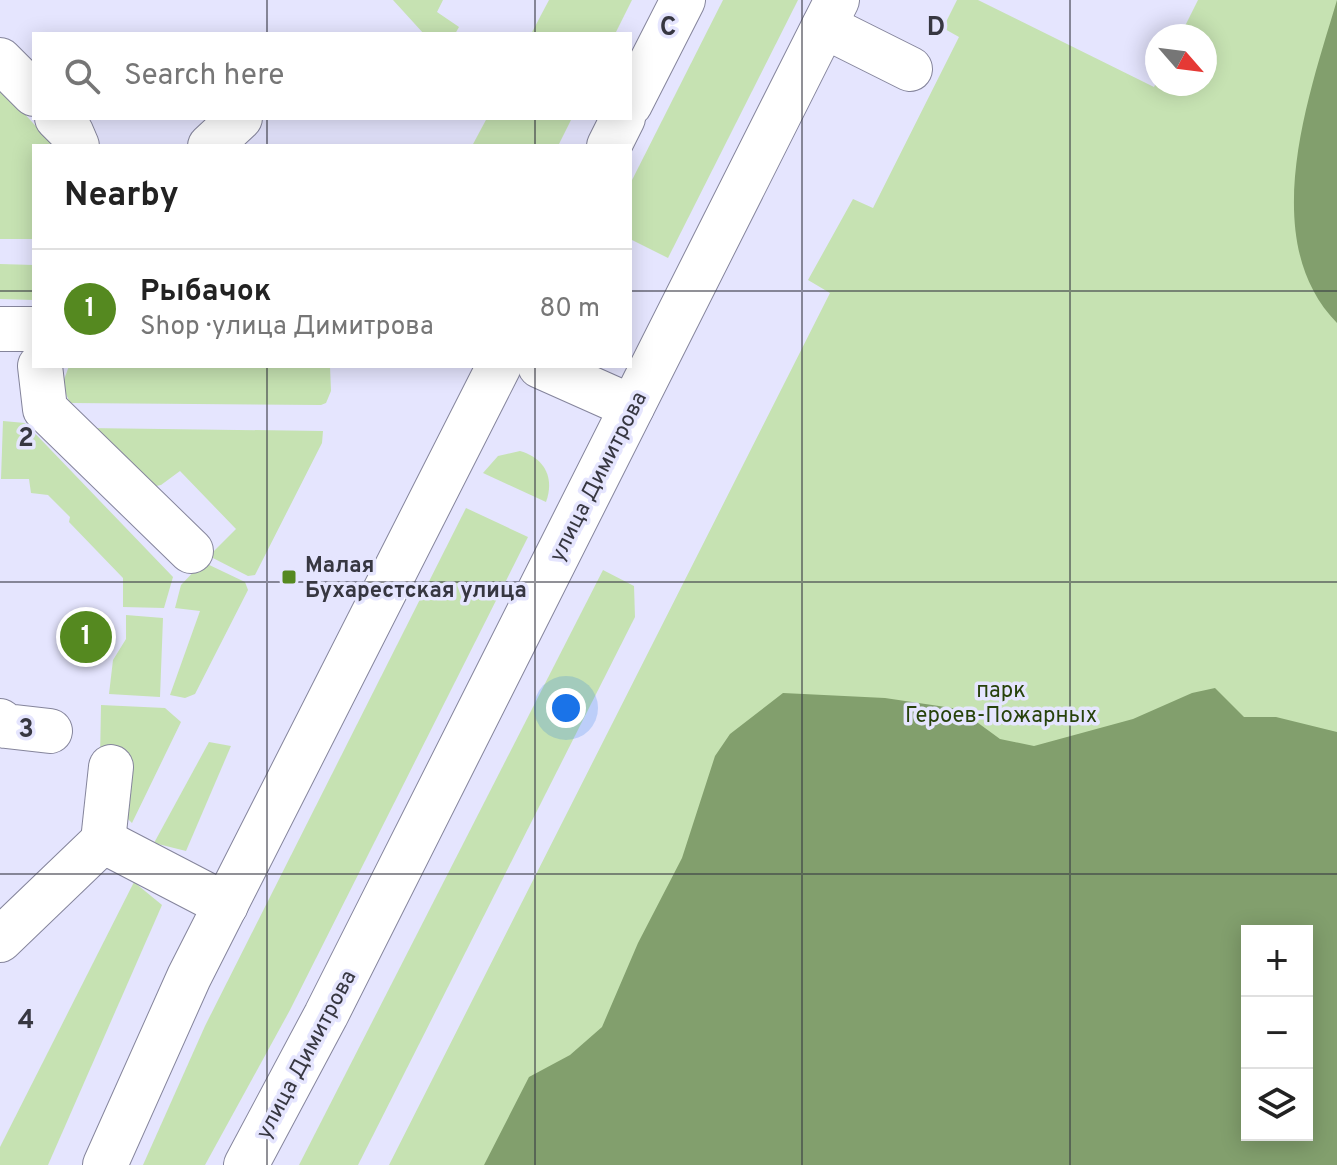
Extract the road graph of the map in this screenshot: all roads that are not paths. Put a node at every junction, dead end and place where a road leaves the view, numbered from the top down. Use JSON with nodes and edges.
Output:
{"nodes":[{"id":1,"x":683,"y":0,"type":"edge"},
{"id":2,"x":830,"y":13,"type":"edge"},
{"id":3,"x":0,"y":60,"type":"edge"},
{"id":4,"x":910,"y":69,"type":"dead end"},
{"id":5,"x":32,"y":92,"type":"edge"},
{"id":6,"x":632,"y":100,"type":"edge"},
{"id":7,"x":59,"y":120,"type":"edge"},
{"id":8,"x":238,"y":120,"type":"edge"},
{"id":9,"x":622,"y":120,"type":"edge"},
{"id":10,"x":76,"y":144,"type":"edge"},
{"id":11,"x":212,"y":144,"type":"edge"},
{"id":12,"x":610,"y":144,"type":"edge"},
{"id":13,"x":0,"y":329,"type":"edge"},
{"id":14,"x":32,"y":329,"type":"edge"},
{"id":15,"x":40,"y":368,"type":"edge"},
{"id":16,"x":498,"y":368,"type":"edge"},
{"id":17,"x":544,"y":368,"type":"edge"},
{"id":18,"x":632,"y":407,"type":"junction"},
{"id":19,"x":191,"y":551,"type":"dead end"},
{"id":20,"x":0,"y":721,"type":"edge"},
{"id":21,"x":50,"y":731,"type":"dead end"},
{"id":22,"x":111,"y":767,"type":"dead end"},
{"id":23,"x":103,"y":841,"type":"junction"},
{"id":24,"x":226,"y":905,"type":"junction"},
{"id":25,"x":0,"y":940,"type":"edge"},
{"id":26,"x":105,"y":1165,"type":"edge"},
{"id":27,"x":246,"y":1165,"type":"edge"}],
"edges":[{"from":1,"to":6,"type":"street"},
{"from":2,"to":4,"type":"street"},
{"from":2,"to":18,"type":"street","name":"улица Димитрова"},
{"from":3,"to":5,"type":"street"},
{"from":7,"to":10,"type":"street"},
{"from":8,"to":11,"type":"street"},
{"from":9,"to":12,"type":"street"},
{"from":13,"to":14,"type":"street"},
{"from":15,"to":19,"type":"street"},
{"from":16,"to":24,"type":"street"},
{"from":17,"to":18,"type":"street"},
{"from":18,"to":27,"type":"street","name":"улица Димитрова"},
{"from":20,"to":21,"type":"street"},
{"from":22,"to":23,"type":"street"},
{"from":23,"to":24,"type":"street"},
{"from":23,"to":25,"type":"street"},
{"from":24,"to":26,"type":"street"}]}
